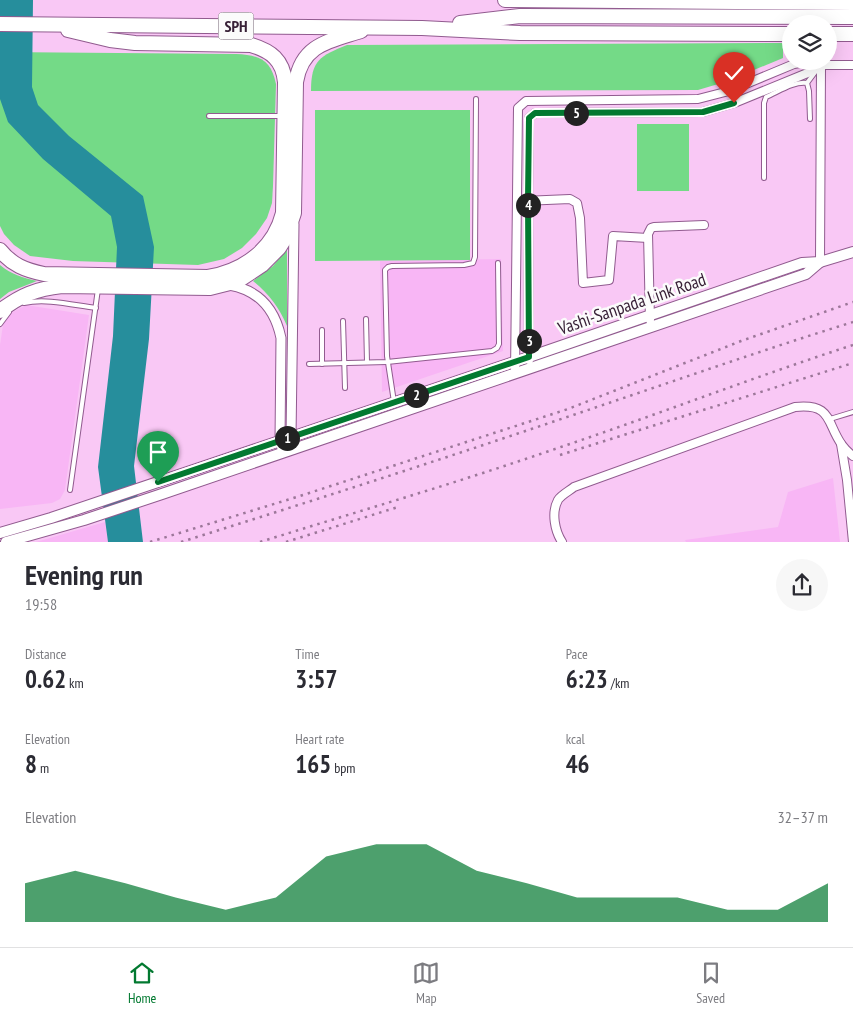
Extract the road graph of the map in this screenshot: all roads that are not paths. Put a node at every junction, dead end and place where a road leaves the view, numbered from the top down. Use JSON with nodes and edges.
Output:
{"nodes":[{"id":1,"x":505,"y":0,"type":"edge"},
{"id":2,"x":853,"y":3,"type":"edge"},
{"id":3,"x":853,"y":18,"type":"edge"},
{"id":4,"x":0,"y":24,"type":"edge"},
{"id":5,"x":50,"y":25,"type":"junction"},
{"id":6,"x":374,"y":27,"type":"junction"},
{"id":7,"x":422,"y":28,"type":"junction"},
{"id":8,"x":782,"y":34,"type":"edge"},
{"id":9,"x":837,"y":34,"type":"edge"},
{"id":10,"x":853,"y":34,"type":"edge"},
{"id":11,"x":837,"y":65,"type":"edge"},
{"id":12,"x":853,"y":65,"type":"edge"},
{"id":13,"x":782,"y":69,"type":"edge"},
{"id":14,"x":813,"y":70,"type":"edge"},
{"id":15,"x":817,"y":70,"type":"edge"},
{"id":16,"x":821,"y":70,"type":"edge"},
{"id":17,"x":807,"y":83,"type":"junction"},
{"id":18,"x":476,"y":98,"type":"dead end"},
{"id":19,"x":208,"y":116,"type":"dead end"},
{"id":20,"x":284,"y":116,"type":"junction"},
{"id":21,"x":810,"y":119,"type":"dead end"},
{"id":22,"x":764,"y":178,"type":"dead end"},
{"id":23,"x":528,"y":200,"type":"junction"},
{"id":24,"x":516,"y":201,"type":"junction"},
{"id":25,"x":289,"y":213,"type":"junction"},
{"id":26,"x":704,"y":225,"type":"dead end"},
{"id":27,"x":648,"y":238,"type":"junction"},
{"id":28,"x":0,"y":250,"type":"edge"},
{"id":29,"x":853,"y":252,"type":"edge"},
{"id":30,"x":820,"y":262,"type":"junction"},
{"id":31,"x":498,"y":264,"type":"dead end"},
{"id":32,"x":106,"y":283,"type":"junction"},
{"id":33,"x":196,"y":283,"type":"junction"},
{"id":34,"x":226,"y":285,"type":"junction"},
{"id":35,"x":96,"y":308,"type":"junction"},
{"id":36,"x":0,"y":310,"type":"edge"},
{"id":37,"x":650,"y":314,"type":"junction"},
{"id":38,"x":366,"y":319,"type":"dead end"},
{"id":39,"x":343,"y":321,"type":"dead end"},
{"id":40,"x":0,"y":324,"type":"edge"},
{"id":41,"x":651,"y":327,"type":"junction"},
{"id":42,"x":322,"y":330,"type":"dead end"},
{"id":43,"x":529,"y":357,"type":"junction"},
{"id":44,"x":515,"y":361,"type":"junction"},
{"id":45,"x":367,"y":362,"type":"junction"},
{"id":46,"x":387,"y":362,"type":"junction"},
{"id":47,"x":344,"y":363,"type":"junction"},
{"id":48,"x":310,"y":364,"type":"dead end"},
{"id":49,"x":322,"y":364,"type":"junction"},
{"id":50,"x":529,"y":368,"type":"junction"},
{"id":51,"x":515,"y":373,"type":"junction"},
{"id":52,"x":345,"y":388,"type":"dead end"},
{"id":53,"x":394,"y":402,"type":"junction"},
{"id":54,"x":853,"y":412,"type":"edge"},
{"id":55,"x":830,"y":419,"type":"junction"},
{"id":56,"x":291,"y":437,"type":"junction"},
{"id":57,"x":280,"y":440,"type":"junction"},
{"id":58,"x":841,"y":444,"type":"junction"},
{"id":59,"x":294,"y":449,"type":"junction"},
{"id":60,"x":283,"y":452,"type":"junction"},
{"id":61,"x":243,"y":453,"type":"junction"},
{"id":62,"x":853,"y":456,"type":"edge"},
{"id":63,"x":247,"y":465,"type":"junction"},
{"id":64,"x":853,"y":488,"type":"edge"},
{"id":65,"x":70,"y":490,"type":"dead end"},
{"id":66,"x":851,"y":508,"type":"edge"},
{"id":67,"x":0,"y":533,"type":"edge"},
{"id":68,"x":853,"y":540,"type":"edge"},
{"id":69,"x":6,"y":542,"type":"edge"},
{"id":70,"x":562,"y":542,"type":"edge"}],
"edges":[{"from":1,"to":2,"type":"highway"},
{"from":3,"to":7,"type":"highway","number":"SPH"},
{"from":4,"to":5,"type":"highway","number":"SPH"},
{"from":5,"to":6,"type":"highway","number":"SPH"},
{"from":5,"to":20,"type":"highway"},
{"from":6,"to":7,"type":"highway","number":"SPH"},
{"from":6,"to":25,"type":"highway"},
{"from":7,"to":8,"type":"highway"},
{"from":9,"to":10,"type":"highway"},
{"from":11,"to":12,"type":"street"},
{"from":13,"to":24,"type":"street"},
{"from":14,"to":23,"type":"street"},
{"from":15,"to":17,"type":"lane"},
{"from":16,"to":30,"type":"street"},
{"from":17,"to":21,"type":"lane"},
{"from":17,"to":22,"type":"lane"},
{"from":18,"to":46,"type":"lane"},
{"from":19,"to":20,"type":"lane"},
{"from":20,"to":25,"type":"highway"},
{"from":23,"to":24,"type":"street"},
{"from":23,"to":27,"type":"street"},
{"from":23,"to":43,"type":"street"},
{"from":24,"to":44,"type":"street"},
{"from":25,"to":33,"type":"highway"},
{"from":25,"to":34,"type":"highway"},
{"from":25,"to":56,"type":"street"},
{"from":26,"to":27,"type":"street"},
{"from":27,"to":37,"type":"street"},
{"from":28,"to":32,"type":"highway"},
{"from":29,"to":30,"type":"main road","name":"Vashi-Sanpada Link Road"},
{"from":30,"to":37,"type":"main road","name":"Vashi-Sanpada Link Road"},
{"from":30,"to":41,"type":"main road","name":"Vashi-Sanpada Link Road"},
{"from":31,"to":46,"type":"lane"},
{"from":32,"to":33,"type":"highway"},
{"from":32,"to":35,"type":"lane"},
{"from":32,"to":36,"type":"highway"},
{"from":33,"to":34,"type":"highway"},
{"from":34,"to":57,"type":"street"},
{"from":35,"to":40,"type":"lane"},
{"from":35,"to":65,"type":"lane"},
{"from":37,"to":41,"type":"street"},
{"from":37,"to":43,"type":"main road","name":"Vashi-Sanpada Link Road"},
{"from":38,"to":45,"type":"lane"},
{"from":39,"to":47,"type":"lane"},
{"from":41,"to":50,"type":"main road","name":"Vashi-Sanpada Link Road"},
{"from":42,"to":49,"type":"lane"},
{"from":43,"to":44,"type":"main road","name":"Vashi-Sanpada Link Road"},
{"from":43,"to":50,"type":"street"},
{"from":44,"to":51,"type":"street"},
{"from":44,"to":53,"type":"main road","name":"Vashi-Sanpada Link Road"},
{"from":45,"to":46,"type":"lane"},
{"from":45,"to":47,"type":"lane"},
{"from":46,"to":53,"type":"lane"},
{"from":47,"to":49,"type":"lane"},
{"from":47,"to":52,"type":"lane"},
{"from":48,"to":49,"type":"lane"},
{"from":50,"to":51,"type":"main road","name":"Vashi-Sanpada Link Road"},
{"from":51,"to":59,"type":"main road","name":"Vashi-Sanpada Link Road"},
{"from":53,"to":56,"type":"main road","name":"Vashi-Sanpada Link Road"},
{"from":54,"to":55,"type":"lane"},
{"from":55,"to":58,"type":"street"},
{"from":55,"to":70,"type":"street"},
{"from":56,"to":57,"type":"main road","name":"Vashi-Sanpada Link Road"},
{"from":56,"to":59,"type":"street"},
{"from":57,"to":60,"type":"street"},
{"from":57,"to":61,"type":"main road","name":"Vashi-Sanpada Link Road"},
{"from":58,"to":62,"type":"street"},
{"from":58,"to":66,"type":"street"},
{"from":59,"to":60,"type":"main road","name":"Vashi-Sanpada Link Road"},
{"from":60,"to":63,"type":"main road","name":"Vashi-Sanpada Link Road"},
{"from":61,"to":63,"type":"main road"},
{"from":61,"to":67,"type":"main road","name":"Vashi-Sanpada Link Road"},
{"from":63,"to":69,"type":"main road","name":"Vashi-Sanpada Link Road"},
{"from":64,"to":66,"type":"street"},
{"from":66,"to":68,"type":"street"}]}
